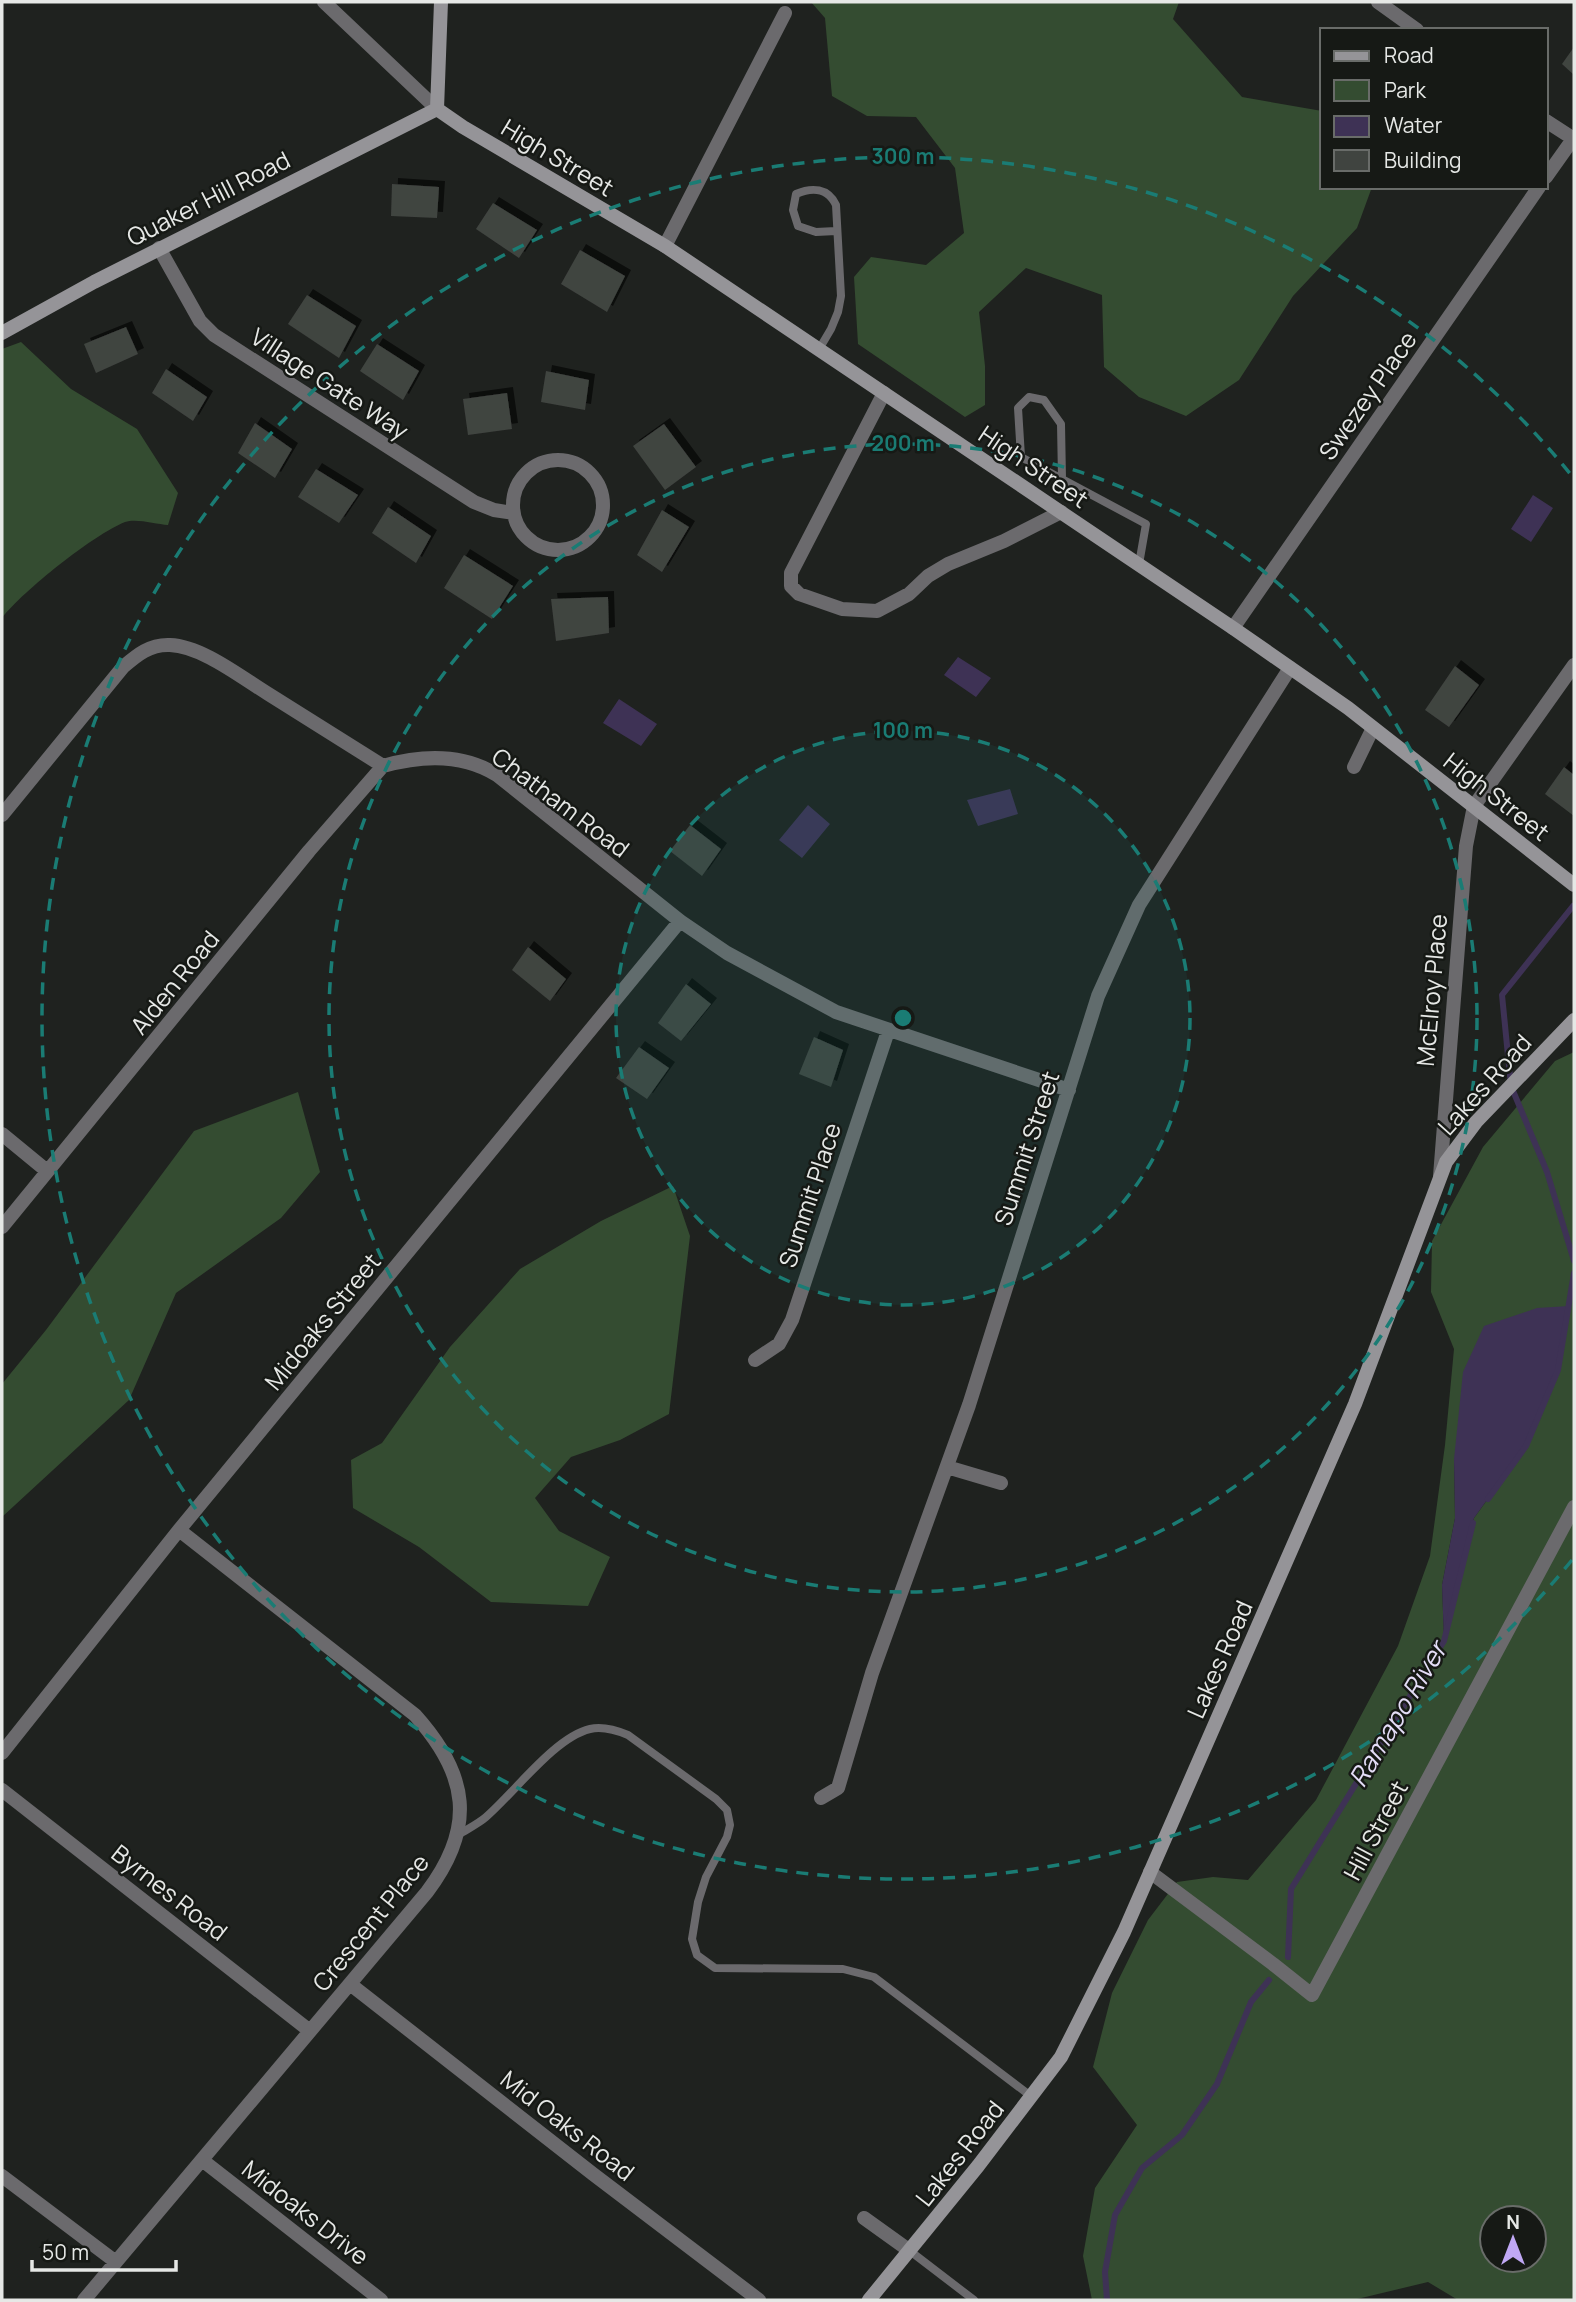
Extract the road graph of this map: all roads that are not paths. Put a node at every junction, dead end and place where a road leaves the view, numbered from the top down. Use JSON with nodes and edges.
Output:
{"nodes":[{"id":1,"x":324,"y":2,"type":"edge"},
{"id":2,"x":441,"y":2,"type":"edge"},
{"id":3,"x":1378,"y":2,"type":"edge"},
{"id":4,"x":785,"y":13,"type":"dead end"},
{"id":5,"x":1414,"y":28,"type":"edge"},
{"id":6,"x":436,"y":109,"type":"junction"},
{"id":7,"x":1548,"y":122,"type":"edge"},
{"id":8,"x":1573,"y":139,"type":"edge"},
{"id":9,"x":1548,"y":174,"type":"edge"},
{"id":10,"x":1538,"y":189,"type":"edge"},
{"id":11,"x":836,"y":230,"type":"junction"},
{"id":12,"x":665,"y":246,"type":"junction"},
{"id":13,"x":159,"y":248,"type":"junction"},
{"id":14,"x":2,"y":333,"type":"edge"},
{"id":15,"x":818,"y":351,"type":"junction"},
{"id":16,"x":884,"y":393,"type":"junction"},
{"id":17,"x":1062,"y":479,"type":"junction"},
{"id":18,"x":1061,"y":512,"type":"junction"},
{"id":19,"x":513,"y":513,"type":"junction"},
{"id":20,"x":1139,"y":564,"type":"junction"},
{"id":21,"x":1233,"y":628,"type":"junction"},
{"id":22,"x":1574,"y":665,"type":"edge"},
{"id":23,"x":1290,"y":668,"type":"junction"},
{"id":24,"x":1373,"y":728,"type":"junction"},
{"id":25,"x":383,"y":766,"type":"junction"},
{"id":26,"x":1354,"y":767,"type":"dead end"},
{"id":27,"x":1474,"y":806,"type":"junction"},
{"id":28,"x":2,"y":815,"type":"edge"},
{"id":29,"x":1574,"y":885,"type":"edge"},
{"id":30,"x":680,"y":921,"type":"junction"},
{"id":31,"x":1574,"y":1024,"type":"edge"},
{"id":32,"x":888,"y":1031,"type":"junction"},
{"id":33,"x":1069,"y":1090,"type":"junction"},
{"id":34,"x":2,"y":1134,"type":"edge"},
{"id":35,"x":47,"y":1171,"type":"junction"},
{"id":36,"x":1440,"y":1178,"type":"junction"},
{"id":37,"x":2,"y":1227,"type":"edge"},
{"id":38,"x":755,"y":1360,"type":"dead end"},
{"id":39,"x":947,"y":1467,"type":"junction"},
{"id":40,"x":1001,"y":1483,"type":"dead end"},
{"id":41,"x":1574,"y":1507,"type":"edge"},
{"id":42,"x":179,"y":1530,"type":"junction"},
{"id":43,"x":2,"y":1753,"type":"edge"},
{"id":44,"x":2,"y":1790,"type":"edge"},
{"id":45,"x":821,"y":1798,"type":"dead end"},
{"id":46,"x":458,"y":1835,"type":"junction"},
{"id":47,"x":1150,"y":1872,"type":"junction"},
{"id":48,"x":349,"y":1983,"type":"junction"},
{"id":49,"x":310,"y":2031,"type":"junction"},
{"id":50,"x":1032,"y":2097,"type":"junction"},
{"id":51,"x":202,"y":2160,"type":"junction"},
{"id":52,"x":2,"y":2176,"type":"edge"},
{"id":53,"x":864,"y":2218,"type":"dead end"},
{"id":54,"x":910,"y":2251,"type":"junction"},
{"id":55,"x":116,"y":2262,"type":"junction"},
{"id":56,"x":84,"y":2300,"type":"edge"},
{"id":57,"x":381,"y":2300,"type":"edge"},
{"id":58,"x":759,"y":2300,"type":"edge"},
{"id":59,"x":870,"y":2300,"type":"edge"},
{"id":60,"x":974,"y":2300,"type":"edge"}],
"edges":[{"from":1,"to":6,"type":"street","name":"High Street"},
{"from":2,"to":6,"type":"street"},
{"from":3,"to":5,"type":"street"},
{"from":4,"to":12,"type":"street"},
{"from":6,"to":12,"type":"street","name":"High Street"},
{"from":6,"to":13,"type":"street","name":"Quaker Hill Road"},
{"from":7,"to":8,"type":"street"},
{"from":8,"to":9,"type":"street"},
{"from":10,"to":21,"type":"street","name":"Swezey Place"},
{"from":11,"to":11,"type":"lane"},
{"from":11,"to":15,"type":"lane"},
{"from":12,"to":15,"type":"street","name":"High Street"},
{"from":13,"to":14,"type":"street","name":"Quaker Hill Road"},
{"from":13,"to":19,"type":"street","name":"Village Gate Way"},
{"from":15,"to":16,"type":"street","name":"High Street"},
{"from":16,"to":18,"type":"street","name":"High Street"},
{"from":16,"to":18,"type":"street"},
{"from":17,"to":17,"type":"lane"},
{"from":17,"to":20,"type":"lane"},
{"from":18,"to":20,"type":"street","name":"High Street"},
{"from":19,"to":19,"type":"street"},
{"from":20,"to":21,"type":"street","name":"High Street"},
{"from":21,"to":23,"type":"street","name":"High Street"},
{"from":22,"to":27,"type":"street"},
{"from":23,"to":24,"type":"street","name":"High Street"},
{"from":23,"to":33,"type":"street","name":"Summit Street"},
{"from":24,"to":26,"type":"street"},
{"from":24,"to":27,"type":"street","name":"High Street"},
{"from":25,"to":28,"type":"street"},
{"from":25,"to":30,"type":"street","name":"Chatham Road"},
{"from":25,"to":35,"type":"street","name":"Alden Road"},
{"from":27,"to":29,"type":"street","name":"High Street"},
{"from":27,"to":36,"type":"street","name":"McElroy Place"},
{"from":30,"to":32,"type":"street","name":"Chatham Road"},
{"from":30,"to":42,"type":"street","name":"Midoaks Street"},
{"from":31,"to":36,"type":"street","name":"Lakes Road"},
{"from":32,"to":33,"type":"street","name":"Chatham Road"},
{"from":32,"to":38,"type":"street","name":"Summit Place"},
{"from":33,"to":39,"type":"street","name":"Summit Street"},
{"from":34,"to":35,"type":"street"},
{"from":35,"to":37,"type":"street","name":"Alden Road"},
{"from":36,"to":47,"type":"street","name":"Lakes Road"},
{"from":39,"to":40,"type":"street"},
{"from":39,"to":45,"type":"street","name":"Summit Street"},
{"from":41,"to":47,"type":"street","name":"Hill Street"},
{"from":42,"to":43,"type":"street","name":"Midoaks Street"},
{"from":42,"to":46,"type":"street","name":"Crescent Place"},
{"from":44,"to":49,"type":"street","name":"Byrnes Road"},
{"from":46,"to":48,"type":"street","name":"Crescent Place"},
{"from":46,"to":50,"type":"lane"},
{"from":47,"to":50,"type":"street","name":"Lakes Road"},
{"from":48,"to":49,"type":"street","name":"Crescent Place"},
{"from":48,"to":58,"type":"street","name":"Mid Oaks Road"},
{"from":49,"to":51,"type":"street","name":"Crescent Place"},
{"from":50,"to":54,"type":"street","name":"Lakes Road"},
{"from":51,"to":55,"type":"street","name":"Crescent Place"},
{"from":51,"to":57,"type":"street","name":"Midoaks Drive"},
{"from":52,"to":55,"type":"street"},
{"from":53,"to":54,"type":"street"},
{"from":54,"to":59,"type":"street","name":"Lakes Road"},
{"from":54,"to":60,"type":"lane"},
{"from":55,"to":56,"type":"street","name":"Crescent Place"}]}
